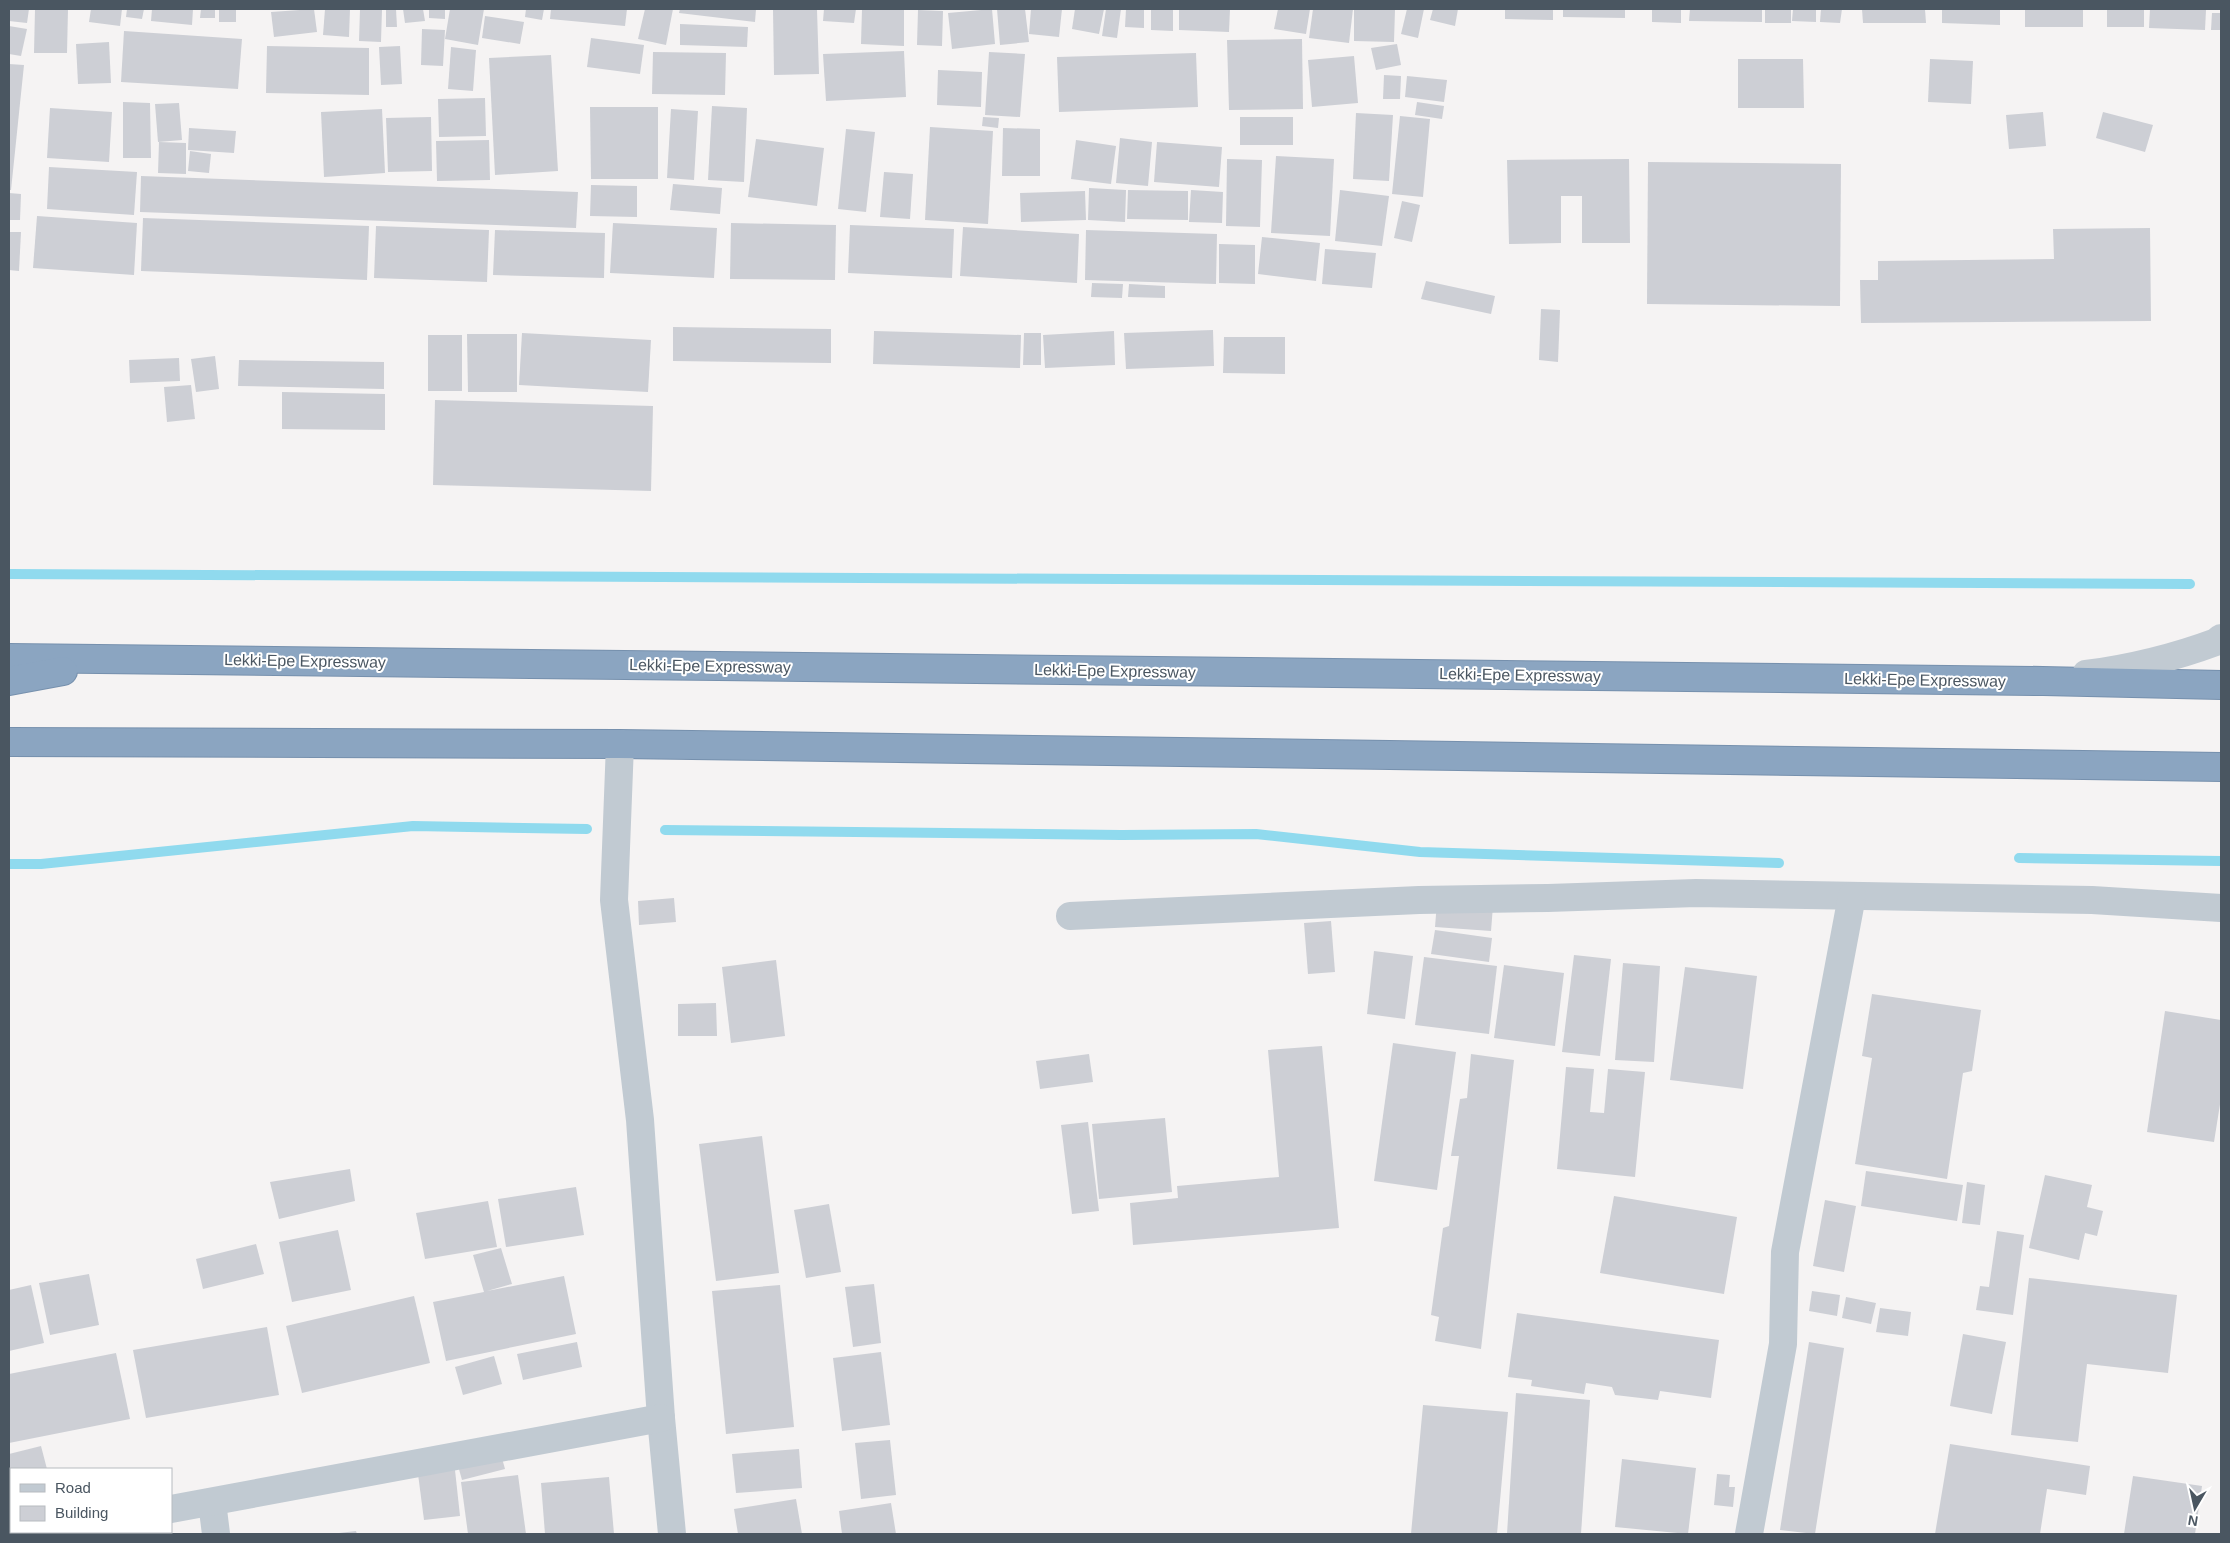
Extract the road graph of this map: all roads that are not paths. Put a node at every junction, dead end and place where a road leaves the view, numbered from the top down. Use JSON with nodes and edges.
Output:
{"nodes":[{"id":1,"x":2221,"y":638,"type":"edge"},
{"id":2,"x":9,"y":658,"type":"edge"},
{"id":3,"x":124,"y":659,"type":"junction"},
{"id":4,"x":9,"y":681,"type":"edge"},
{"id":5,"x":2042,"y":681,"type":"junction"},
{"id":6,"x":2221,"y":685,"type":"edge"},
{"id":7,"x":9,"y":742,"type":"edge"},
{"id":8,"x":620,"y":744,"type":"junction"},
{"id":9,"x":2221,"y":767,"type":"edge"},
{"id":10,"x":1852,"y":896,"type":"junction"},
{"id":11,"x":2221,"y":908,"type":"edge"},
{"id":12,"x":1070,"y":916,"type":"dead end"},
{"id":13,"x":661,"y":1418,"type":"junction"},
{"id":14,"x":212,"y":1502,"type":"junction"},
{"id":15,"x":172,"y":1509,"type":"edge"},
{"id":16,"x":216,"y":1534,"type":"edge"},
{"id":17,"x":672,"y":1534,"type":"edge"},
{"id":18,"x":1749,"y":1534,"type":"edge"}],
"edges":[{"from":1,"to":5,"type":"street"},
{"from":2,"to":3,"type":"highway","name":"Lekki-Epe Expressway"},
{"from":3,"to":4,"type":"highway"},
{"from":3,"to":5,"type":"highway","name":"Lekki-Epe Expressway"},
{"from":5,"to":6,"type":"highway","name":"Lekki-Epe Expressway"},
{"from":7,"to":8,"type":"highway"},
{"from":8,"to":9,"type":"highway"},
{"from":8,"to":13,"type":"street"},
{"from":10,"to":11,"type":"street"},
{"from":10,"to":12,"type":"street"},
{"from":10,"to":18,"type":"street"},
{"from":13,"to":14,"type":"street"},
{"from":13,"to":17,"type":"street"},
{"from":14,"to":15,"type":"street"},
{"from":14,"to":16,"type":"street"}]}
